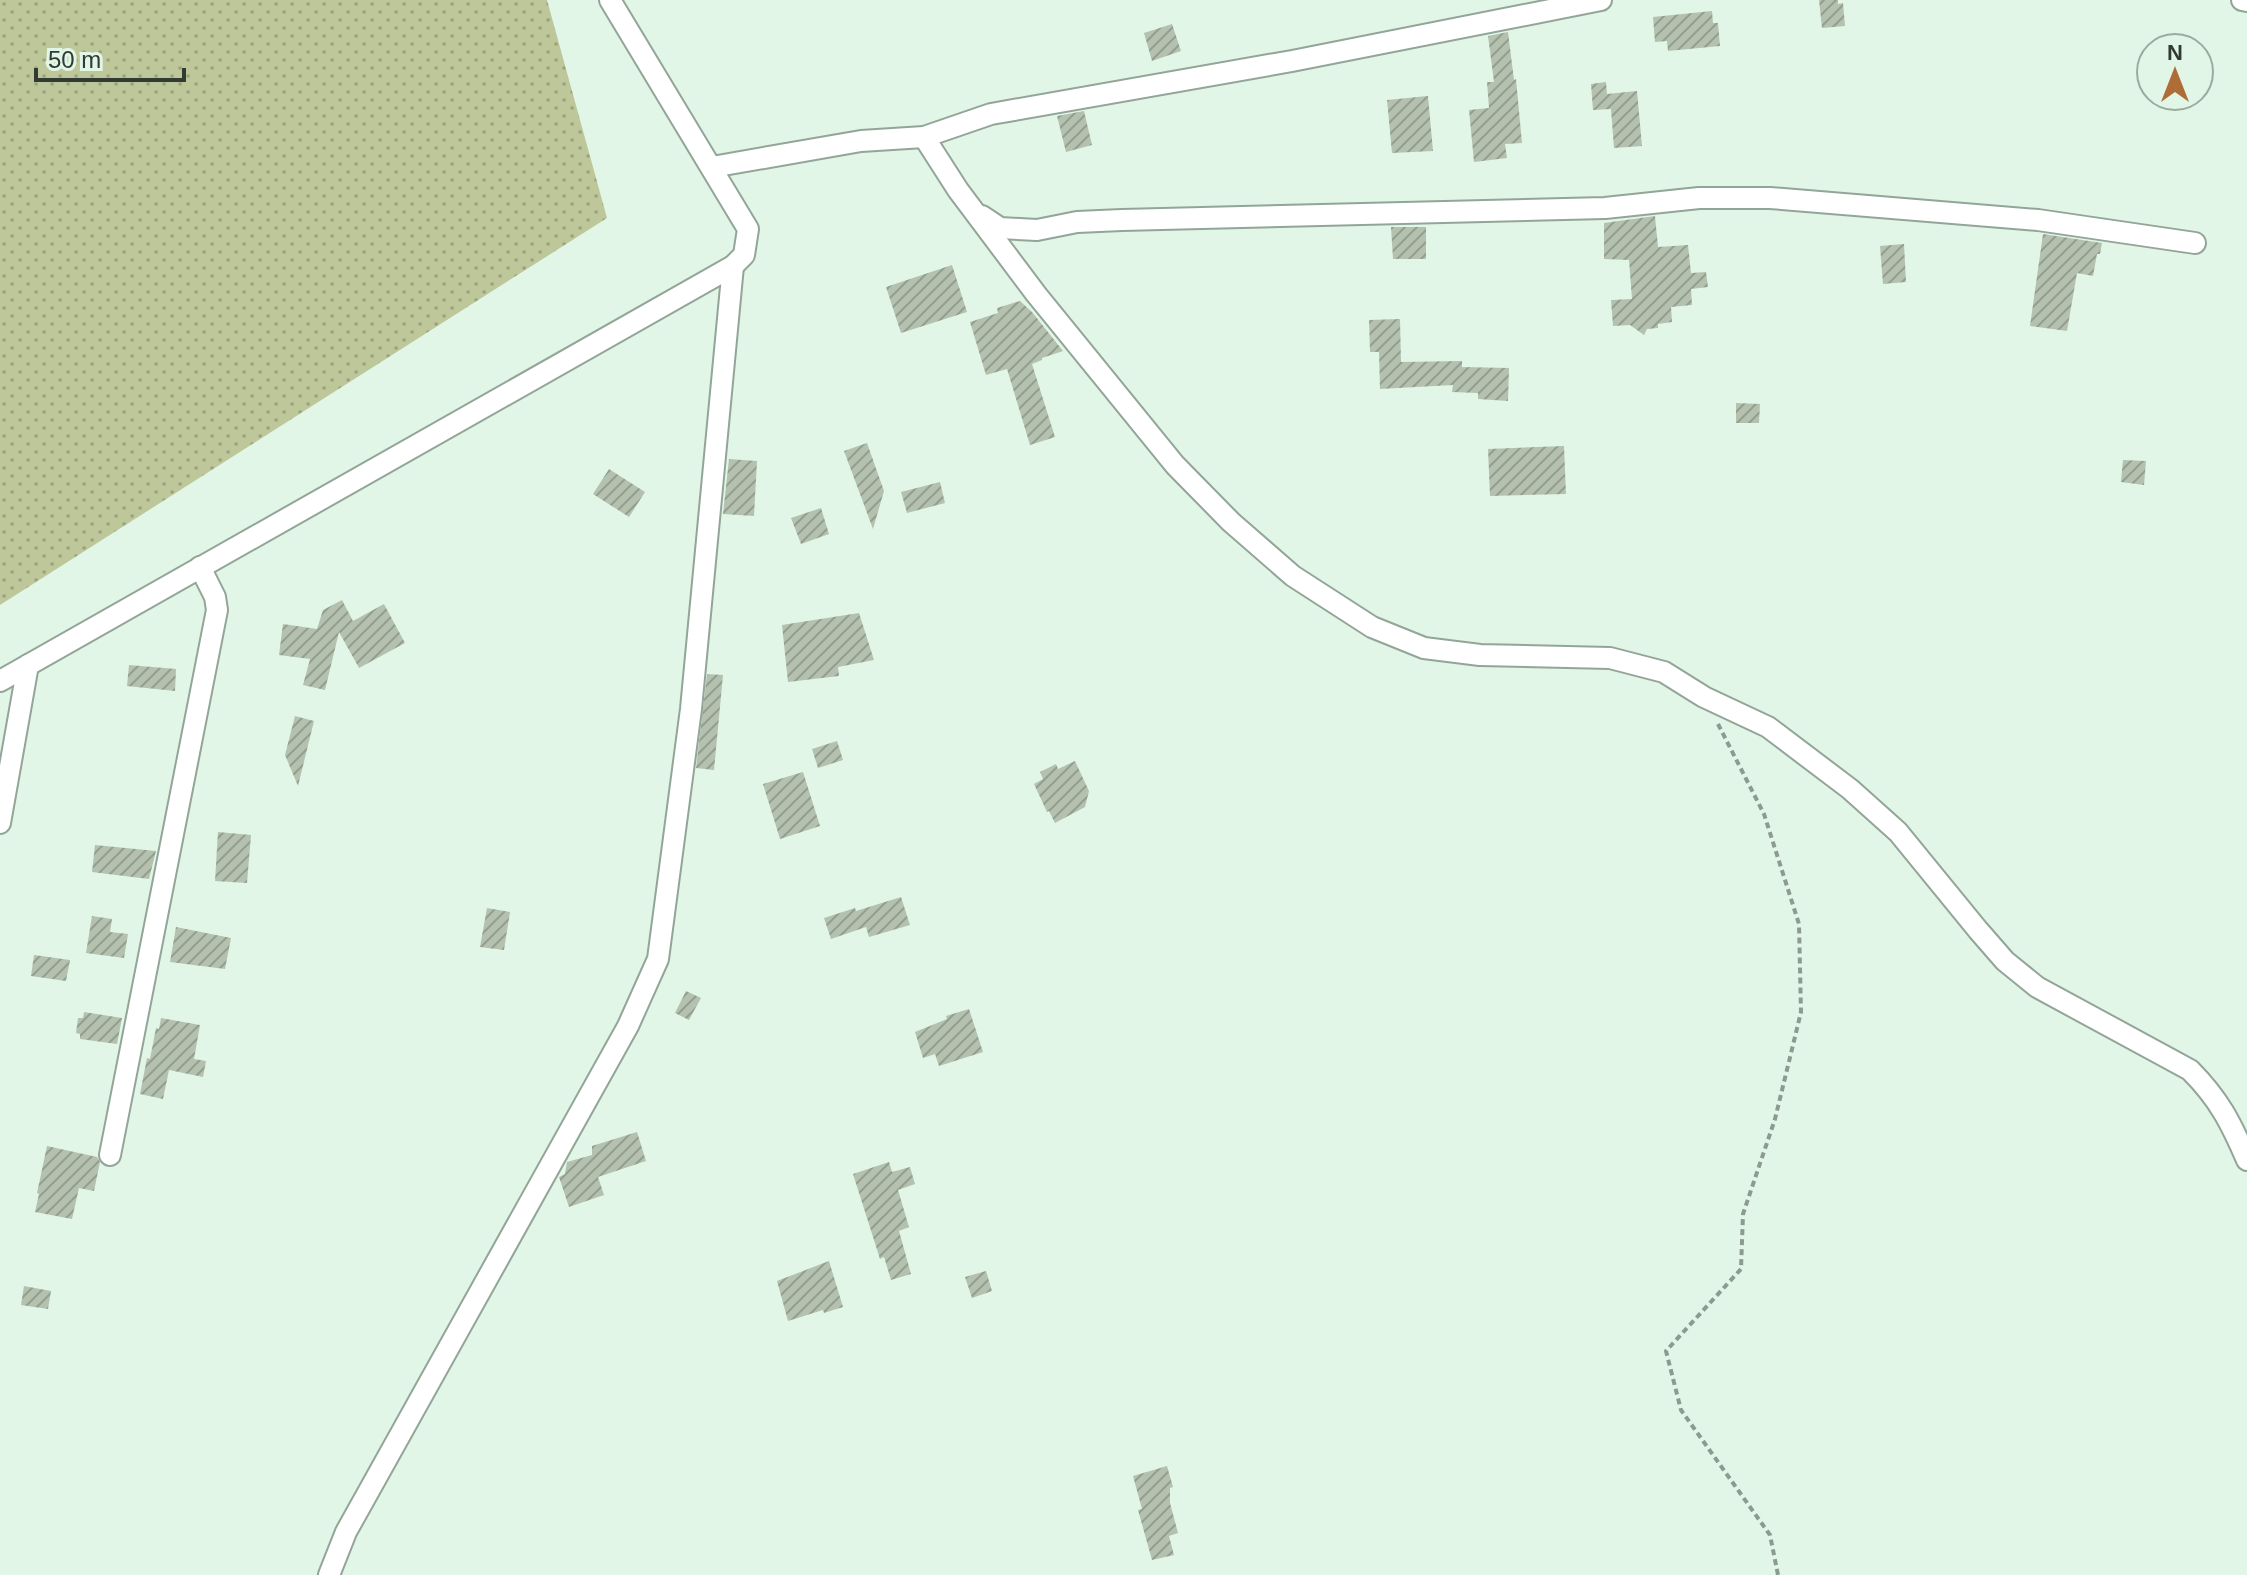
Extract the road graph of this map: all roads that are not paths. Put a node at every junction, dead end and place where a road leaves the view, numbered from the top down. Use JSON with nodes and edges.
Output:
{"nodes":[{"id":1,"x":610,"y":0,"type":"edge"},
{"id":2,"x":1601,"y":0,"type":"edge"},
{"id":3,"x":924,"y":137,"type":"junction"},
{"id":4,"x":712,"y":167,"type":"junction"},
{"id":5,"x":975,"y":212,"type":"junction"},
{"id":6,"x":2195,"y":243,"type":"dead end"},
{"id":7,"x":733,"y":266,"type":"junction"},
{"id":8,"x":200,"y":567,"type":"junction"},
{"id":9,"x":28,"y":665,"type":"junction"},
{"id":10,"x":0,"y":681,"type":"edge"},
{"id":11,"x":0,"y":823,"type":"edge"},
{"id":12,"x":110,"y":1155,"type":"dead end"},
{"id":13,"x":2247,"y":1160,"type":"edge"},
{"id":14,"x":329,"y":1575,"type":"edge"}],
"edges":[{"from":1,"to":4,"type":"street"},
{"from":2,"to":3,"type":"street"},
{"from":3,"to":4,"type":"street"},
{"from":3,"to":5,"type":"street"},
{"from":4,"to":7,"type":"street"},
{"from":5,"to":6,"type":"street"},
{"from":5,"to":13,"type":"street"},
{"from":7,"to":8,"type":"street"},
{"from":7,"to":14,"type":"street"},
{"from":8,"to":9,"type":"street"},
{"from":8,"to":12,"type":"street"},
{"from":9,"to":10,"type":"street"},
{"from":9,"to":11,"type":"street"}]}
